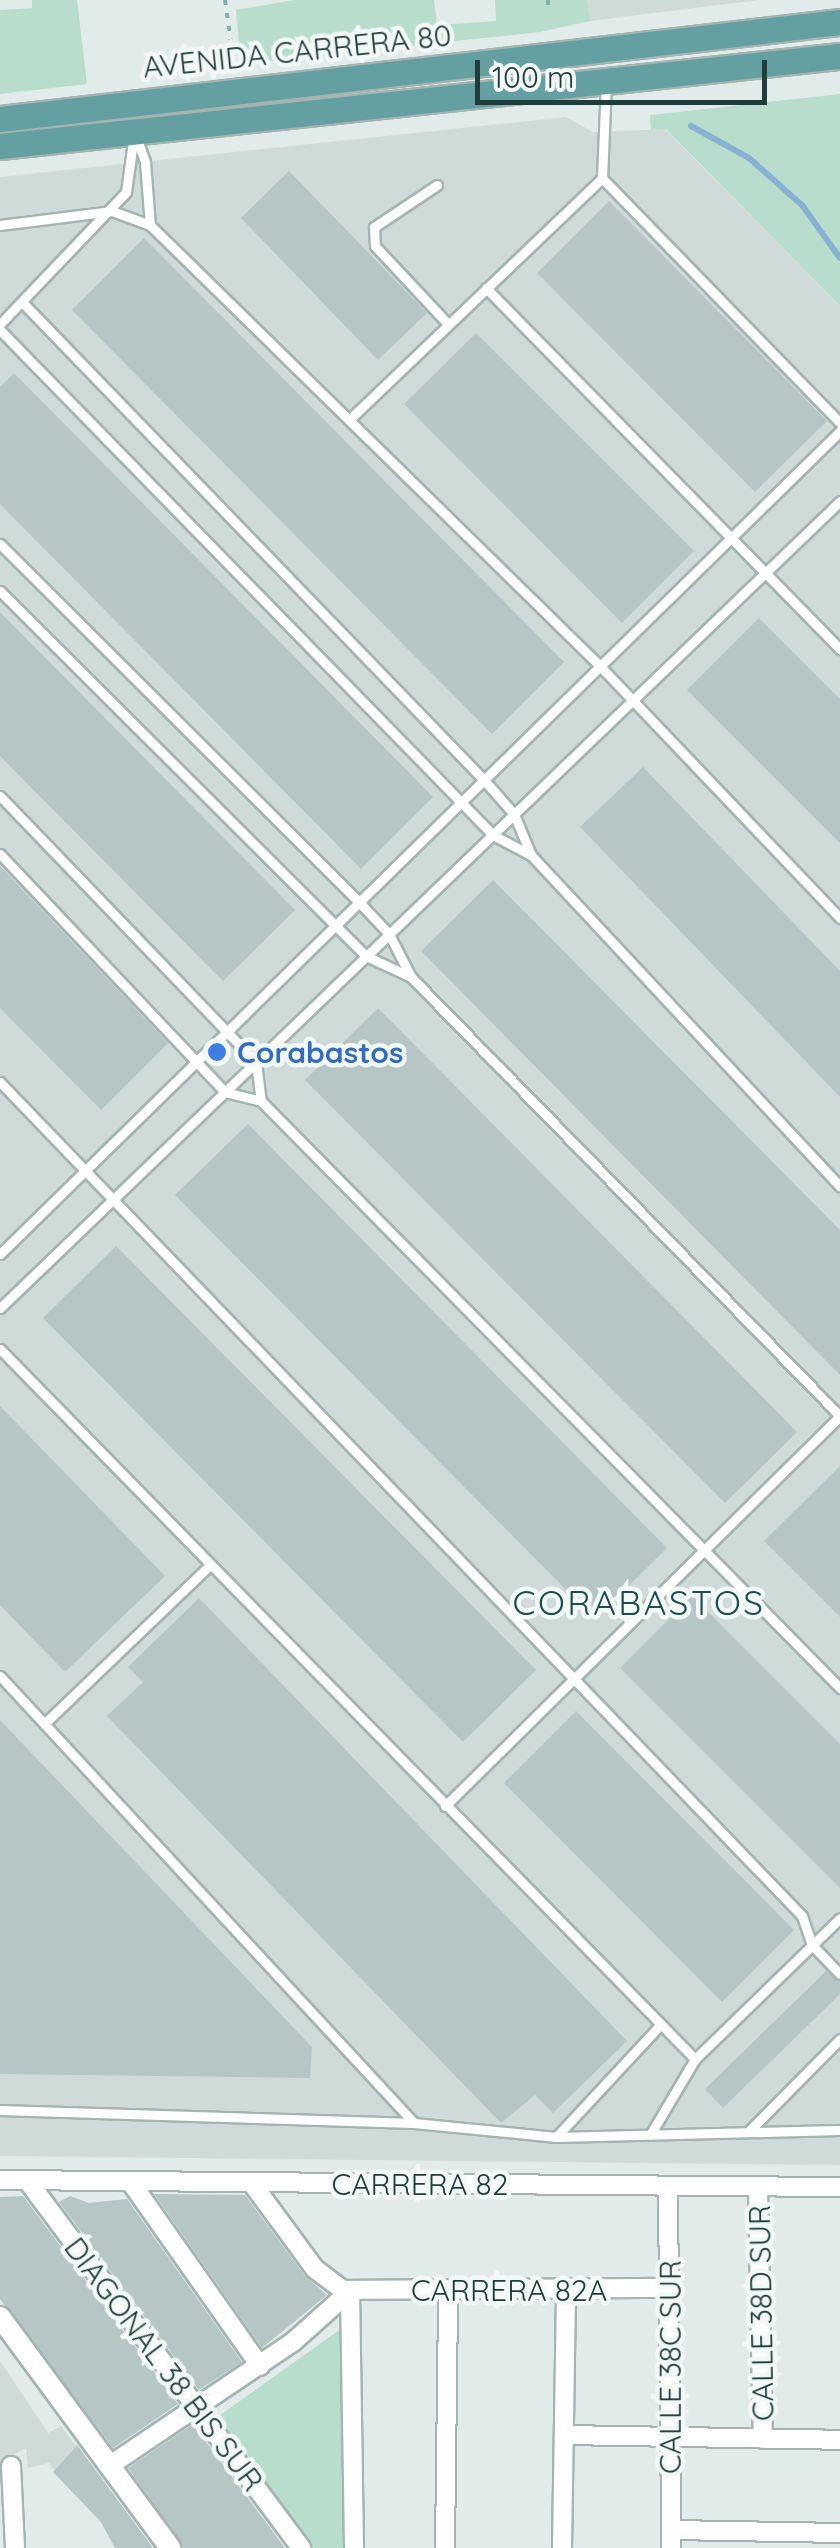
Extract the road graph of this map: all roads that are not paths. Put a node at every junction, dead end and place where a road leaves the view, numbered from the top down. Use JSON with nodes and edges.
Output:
{"nodes":[{"id":1,"x":840,"y":22,"type":"edge"},
{"id":2,"x":604,"y":49,"type":"junction"},
{"id":3,"x":840,"y":56,"type":"edge"},
{"id":4,"x":606,"y":80,"type":"junction"},
{"id":5,"x":131,"y":103,"type":"junction"},
{"id":6,"x":0,"y":119,"type":"edge"},
{"id":7,"x":134,"y":131,"type":"junction"},
{"id":8,"x":0,"y":146,"type":"edge"},
{"id":9,"x":602,"y":178,"type":"junction"},
{"id":10,"x":437,"y":185,"type":"dead end"},
{"id":11,"x":112,"y":211,"type":"junction"},
{"id":12,"x":150,"y":225,"type":"junction"},
{"id":13,"x":0,"y":226,"type":"edge"},
{"id":14,"x":486,"y":288,"type":"junction"},
{"id":15,"x":22,"y":302,"type":"junction"},
{"id":16,"x":448,"y":324,"type":"junction"},
{"id":17,"x":0,"y":327,"type":"edge"},
{"id":18,"x":351,"y":418,"type":"junction"},
{"id":19,"x":840,"y":423,"type":"edge"},
{"id":20,"x":840,"y":432,"type":"edge"},
{"id":21,"x":840,"y":501,"type":"edge"},
{"id":22,"x":731,"y":538,"type":"junction"},
{"id":23,"x":0,"y":544,"type":"edge"},
{"id":24,"x":765,"y":573,"type":"junction"},
{"id":25,"x":0,"y":591,"type":"edge"},
{"id":26,"x":840,"y":649,"type":"edge"},
{"id":27,"x":600,"y":666,"type":"junction"},
{"id":28,"x":633,"y":700,"type":"junction"},
{"id":29,"x":484,"y":780,"type":"junction"},
{"id":30,"x":0,"y":796,"type":"edge"},
{"id":31,"x":461,"y":802,"type":"junction"},
{"id":32,"x":514,"y":814,"type":"junction"},
{"id":33,"x":492,"y":835,"type":"junction"},
{"id":34,"x":0,"y":854,"type":"edge"},
{"id":35,"x":530,"y":855,"type":"junction"},
{"id":36,"x":360,"y":902,"type":"junction"},
{"id":37,"x":840,"y":918,"type":"edge"},
{"id":38,"x":336,"y":925,"type":"junction"},
{"id":39,"x":389,"y":934,"type":"junction"},
{"id":40,"x":366,"y":956,"type":"junction"},
{"id":41,"x":411,"y":977,"type":"junction"},
{"id":42,"x":228,"y":1031,"type":"junction"},
{"id":43,"x":198,"y":1061,"type":"junction"},
{"id":44,"x":256,"y":1062,"type":"junction"},
{"id":45,"x":0,"y":1082,"type":"edge"},
{"id":46,"x":225,"y":1092,"type":"junction"},
{"id":47,"x":261,"y":1101,"type":"junction"},
{"id":48,"x":85,"y":1171,"type":"junction"},
{"id":49,"x":840,"y":1186,"type":"edge"},
{"id":50,"x":113,"y":1200,"type":"junction"},
{"id":51,"x":0,"y":1254,"type":"edge"},
{"id":52,"x":0,"y":1308,"type":"edge"},
{"id":53,"x":0,"y":1349,"type":"edge"},
{"id":54,"x":840,"y":1416,"type":"edge"},
{"id":55,"x":706,"y":1549,"type":"junction"},
{"id":56,"x":209,"y":1566,"type":"junction"},
{"id":57,"x":0,"y":1676,"type":"edge"},
{"id":58,"x":574,"y":1679,"type":"junction"},
{"id":59,"x":840,"y":1688,"type":"edge"},
{"id":60,"x":45,"y":1723,"type":"junction"},
{"id":61,"x":446,"y":1806,"type":"junction"},
{"id":62,"x":840,"y":1918,"type":"edge"},
{"id":63,"x":812,"y":1945,"type":"junction"},
{"id":64,"x":840,"y":1974,"type":"edge"},
{"id":65,"x":661,"y":2024,"type":"junction"},
{"id":66,"x":840,"y":2039,"type":"edge"},
{"id":67,"x":695,"y":2059,"type":"junction"},
{"id":68,"x":0,"y":2110,"type":"edge"},
{"id":69,"x":414,"y":2123,"type":"junction"},
{"id":70,"x":840,"y":2130,"type":"edge"},
{"id":71,"x":748,"y":2132,"type":"junction"},
{"id":72,"x":650,"y":2135,"type":"junction"},
{"id":73,"x":556,"y":2137,"type":"junction"},
{"id":74,"x":0,"y":2180,"type":"edge"},
{"id":75,"x":28,"y":2180,"type":"junction"},
{"id":76,"x":130,"y":2181,"type":"junction"},
{"id":77,"x":251,"y":2182,"type":"junction"},
{"id":78,"x":668,"y":2186,"type":"junction"},
{"id":79,"x":758,"y":2186,"type":"junction"},
{"id":80,"x":840,"y":2187,"type":"edge"},
{"id":81,"x":669,"y":2288,"type":"junction"},
{"id":82,"x":566,"y":2289,"type":"junction"},
{"id":83,"x":448,"y":2290,"type":"junction"},
{"id":84,"x":350,"y":2291,"type":"junction"},
{"id":85,"x":0,"y":2317,"type":"edge"},
{"id":86,"x":260,"y":2366,"type":"junction"},
{"id":87,"x":195,"y":2408,"type":"junction"},
{"id":88,"x":564,"y":2434,"type":"junction"},
{"id":89,"x":670,"y":2436,"type":"junction"},
{"id":90,"x":763,"y":2438,"type":"junction"},
{"id":91,"x":840,"y":2440,"type":"edge"},
{"id":92,"x":11,"y":2466,"type":"dead end"},
{"id":93,"x":113,"y":2471,"type":"junction"},
{"id":94,"x":840,"y":2533,"type":"edge"},
{"id":95,"x":671,"y":2539,"type":"edge"},
{"id":96,"x":764,"y":2540,"type":"edge"},
{"id":97,"x":15,"y":2548,"type":"edge"},
{"id":98,"x":170,"y":2548,"type":"edge"},
{"id":99,"x":301,"y":2548,"type":"edge"},
{"id":100,"x":354,"y":2548,"type":"edge"},
{"id":101,"x":445,"y":2548,"type":"edge"},
{"id":102,"x":562,"y":2548,"type":"edge"}],
"edges":[{"from":1,"to":2,"type":"main road","name":"AVENIDA CARRERA 80"},
{"from":2,"to":4,"type":"main road"},
{"from":2,"to":5,"type":"main road","name":"AVENIDA CARRERA 80"},
{"from":3,"to":4,"type":"main road","name":"AVENIDA CARRERA 80"},
{"from":4,"to":7,"type":"main road","name":"AVENIDA CARRERA 80"},
{"from":4,"to":9,"type":"lane"},
{"from":5,"to":6,"type":"main road","name":"AVENIDA CARRERA 80"},
{"from":5,"to":7,"type":"main road"},
{"from":7,"to":8,"type":"main road","name":"AVENIDA CARRERA 80"},
{"from":7,"to":11,"type":"lane"},
{"from":7,"to":12,"type":"lane"},
{"from":9,"to":14,"type":"lane"},
{"from":9,"to":19,"type":"lane"},
{"from":10,"to":16,"type":"lane"},
{"from":11,"to":12,"type":"lane"},
{"from":11,"to":13,"type":"lane"},
{"from":11,"to":15,"type":"lane"},
{"from":12,"to":18,"type":"lane"},
{"from":14,"to":16,"type":"lane"},
{"from":14,"to":22,"type":"lane"},
{"from":15,"to":17,"type":"lane"},
{"from":15,"to":29,"type":"lane"},
{"from":16,"to":18,"type":"lane"},
{"from":17,"to":31,"type":"lane"},
{"from":18,"to":27,"type":"lane"},
{"from":20,"to":22,"type":"lane"},
{"from":21,"to":24,"type":"lane"},
{"from":22,"to":24,"type":"lane"},
{"from":22,"to":27,"type":"lane"},
{"from":23,"to":36,"type":"lane"},
{"from":24,"to":26,"type":"lane"},
{"from":24,"to":28,"type":"lane"},
{"from":25,"to":38,"type":"lane"},
{"from":27,"to":28,"type":"lane"},
{"from":27,"to":29,"type":"lane"},
{"from":28,"to":32,"type":"lane"},
{"from":28,"to":37,"type":"lane"},
{"from":29,"to":31,"type":"lane"},
{"from":29,"to":32,"type":"lane"},
{"from":30,"to":42,"type":"lane"},
{"from":31,"to":33,"type":"lane"},
{"from":31,"to":36,"type":"lane"},
{"from":32,"to":33,"type":"lane"},
{"from":32,"to":35,"type":"lane"},
{"from":33,"to":35,"type":"lane"},
{"from":33,"to":39,"type":"lane"},
{"from":34,"to":43,"type":"lane"},
{"from":35,"to":49,"type":"lane"},
{"from":36,"to":38,"type":"lane"},
{"from":36,"to":39,"type":"lane"},
{"from":38,"to":40,"type":"lane"},
{"from":38,"to":42,"type":"lane"},
{"from":39,"to":40,"type":"lane"},
{"from":39,"to":41,"type":"lane"},
{"from":40,"to":41,"type":"lane"},
{"from":40,"to":44,"type":"lane"},
{"from":41,"to":54,"type":"lane"},
{"from":42,"to":43,"type":"lane"},
{"from":42,"to":44,"type":"lane"},
{"from":43,"to":46,"type":"lane"},
{"from":43,"to":48,"type":"lane"},
{"from":44,"to":46,"type":"lane"},
{"from":44,"to":47,"type":"lane"},
{"from":45,"to":48,"type":"lane"},
{"from":46,"to":47,"type":"lane"},
{"from":46,"to":50,"type":"lane"},
{"from":47,"to":55,"type":"lane"},
{"from":48,"to":50,"type":"lane"},
{"from":48,"to":51,"type":"lane"},
{"from":50,"to":52,"type":"lane"},
{"from":50,"to":58,"type":"lane"},
{"from":53,"to":56,"type":"lane"},
{"from":54,"to":55,"type":"lane"},
{"from":55,"to":58,"type":"lane"},
{"from":55,"to":59,"type":"lane"},
{"from":56,"to":60,"type":"lane"},
{"from":56,"to":61,"type":"lane"},
{"from":57,"to":60,"type":"lane"},
{"from":58,"to":61,"type":"lane"},
{"from":58,"to":63,"type":"lane"},
{"from":60,"to":69,"type":"lane"},
{"from":61,"to":65,"type":"lane"},
{"from":62,"to":63,"type":"lane"},
{"from":63,"to":64,"type":"lane"},
{"from":63,"to":67,"type":"lane"},
{"from":65,"to":67,"type":"lane"},
{"from":65,"to":73,"type":"lane"},
{"from":66,"to":71,"type":"lane"},
{"from":67,"to":72,"type":"lane"},
{"from":68,"to":69,"type":"lane"},
{"from":69,"to":73,"type":"lane"},
{"from":70,"to":71,"type":"lane"},
{"from":71,"to":72,"type":"lane"},
{"from":72,"to":73,"type":"lane"},
{"from":74,"to":75,"type":"street","name":"CARRERA 82"},
{"from":75,"to":76,"type":"street","name":"CARRERA 82"},
{"from":75,"to":87,"type":"street","name":"DIAGONAL 38 BIS SUR"},
{"from":76,"to":77,"type":"street","name":"CARRERA 82"},
{"from":76,"to":86,"type":"street"},
{"from":77,"to":78,"type":"street","name":"CARRERA 82"},
{"from":77,"to":84,"type":"street"},
{"from":78,"to":79,"type":"street","name":"CARRERA 82"},
{"from":78,"to":81,"type":"street","name":"CALLE 38C SUR"},
{"from":79,"to":80,"type":"street","name":"CARRERA 82"},
{"from":79,"to":90,"type":"street","name":"CALLE 38D SUR"},
{"from":81,"to":82,"type":"street","name":"CARRERA 82A"},
{"from":81,"to":89,"type":"street","name":"CALLE 38C SUR"},
{"from":82,"to":83,"type":"street","name":"CARRERA 82A"},
{"from":82,"to":88,"type":"street"},
{"from":83,"to":84,"type":"street","name":"CARRERA 82A"},
{"from":83,"to":101,"type":"street"},
{"from":84,"to":86,"type":"street"},
{"from":84,"to":100,"type":"street"},
{"from":85,"to":93,"type":"street"},
{"from":86,"to":87,"type":"street"},
{"from":87,"to":93,"type":"street"},
{"from":87,"to":99,"type":"street","name":"DIAGONAL 38 BIS SUR"},
{"from":88,"to":89,"type":"street"},
{"from":88,"to":102,"type":"street"},
{"from":89,"to":90,"type":"street"},
{"from":89,"to":95,"type":"street","name":"CALLE 38C SUR"},
{"from":90,"to":91,"type":"street"},
{"from":92,"to":97,"type":"street"},
{"from":93,"to":98,"type":"street"},
{"from":94,"to":96,"type":"street"},
{"from":95,"to":96,"type":"street"}]}
